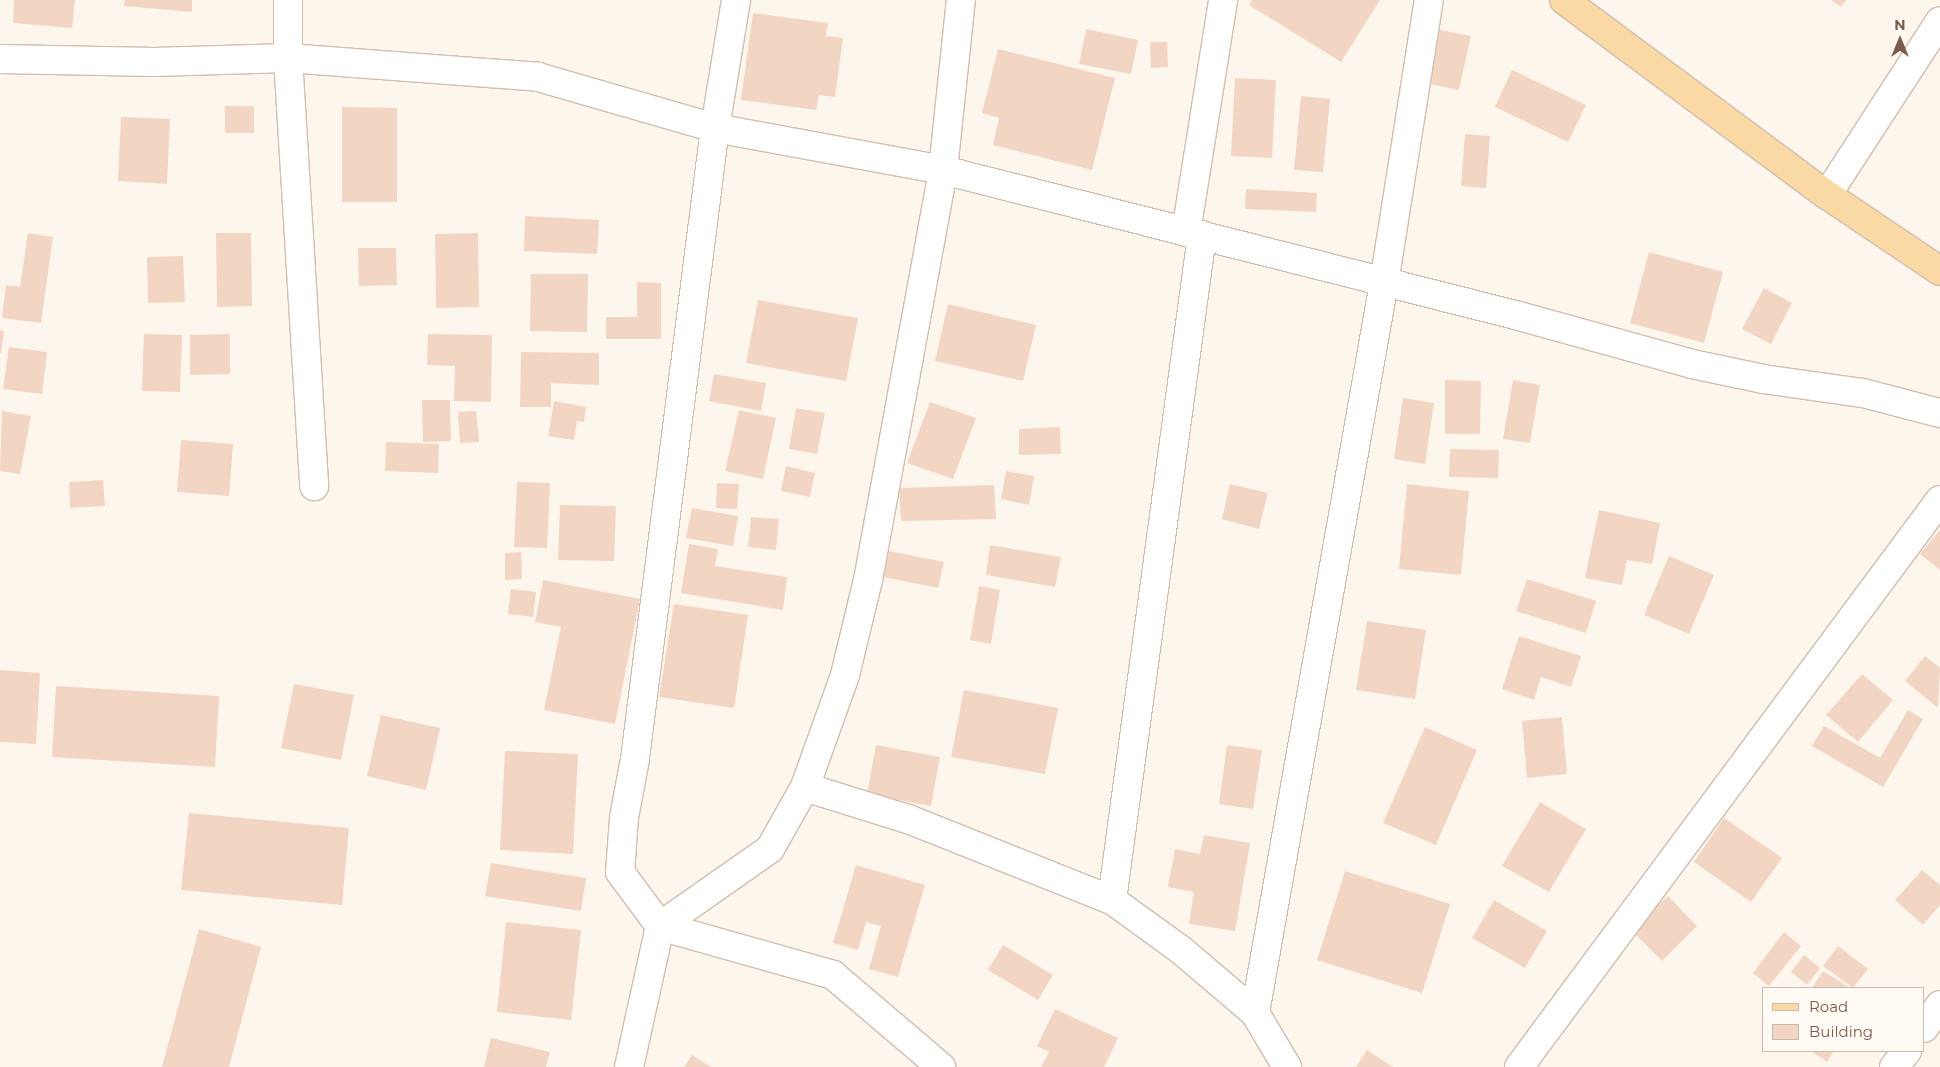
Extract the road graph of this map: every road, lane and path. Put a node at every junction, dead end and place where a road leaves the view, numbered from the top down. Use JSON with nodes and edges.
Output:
{"nodes":[{"id":1,"x":288,"y":0,"type":"edge"},
{"id":2,"x":736,"y":0,"type":"edge"},
{"id":3,"x":961,"y":0,"type":"edge"},
{"id":4,"x":1223,"y":0,"type":"edge"},
{"id":5,"x":1429,"y":0,"type":"edge"},
{"id":6,"x":1564,"y":0,"type":"edge"},
{"id":7,"x":1940,"y":21,"type":"edge"},
{"id":8,"x":0,"y":58,"type":"edge"},
{"id":9,"x":288,"y":58,"type":"junction"},
{"id":10,"x":715,"y":128,"type":"junction"},
{"id":11,"x":942,"y":170,"type":"junction"},
{"id":12,"x":1827,"y":194,"type":"junction"},
{"id":13,"x":1194,"y":233,"type":"junction"},
{"id":14,"x":1940,"y":271,"type":"edge"},
{"id":15,"x":1384,"y":283,"type":"junction"},
{"id":16,"x":1940,"y":413,"type":"edge"},
{"id":17,"x":314,"y":486,"type":"dead end"},
{"id":18,"x":1940,"y":500,"type":"edge"},
{"id":19,"x":805,"y":787,"type":"junction"},
{"id":20,"x":1112,"y":900,"type":"junction"},
{"id":21,"x":660,"y":926,"type":"junction"},
{"id":22,"x":1940,"y":1005,"type":"edge"},
{"id":23,"x":1255,"y":1013,"type":"junction"},
{"id":24,"x":1925,"y":1027,"type":"edge"},
{"id":25,"x":1906,"y":1052,"type":"edge"},
{"id":26,"x":628,"y":1067,"type":"edge"},
{"id":27,"x":941,"y":1067,"type":"edge"},
{"id":28,"x":1287,"y":1067,"type":"edge"},
{"id":29,"x":1519,"y":1067,"type":"edge"},
{"id":30,"x":1894,"y":1067,"type":"edge"}],
"edges":[{"from":1,"to":9,"type":"street"},
{"from":2,"to":10,"type":"street"},
{"from":3,"to":11,"type":"street"},
{"from":4,"to":13,"type":"street"},
{"from":5,"to":15,"type":"street"},
{"from":6,"to":12,"type":"main road"},
{"from":7,"to":12,"type":"street"},
{"from":8,"to":9,"type":"street"},
{"from":9,"to":10,"type":"street"},
{"from":9,"to":17,"type":"street"},
{"from":10,"to":11,"type":"street"},
{"from":10,"to":21,"type":"street"},
{"from":11,"to":13,"type":"street"},
{"from":11,"to":19,"type":"street"},
{"from":12,"to":14,"type":"main road"},
{"from":13,"to":15,"type":"street"},
{"from":13,"to":20,"type":"street"},
{"from":15,"to":16,"type":"street"},
{"from":15,"to":23,"type":"street"},
{"from":18,"to":29,"type":"street"},
{"from":19,"to":20,"type":"street"},
{"from":19,"to":21,"type":"street"},
{"from":20,"to":23,"type":"street"},
{"from":21,"to":26,"type":"street"},
{"from":21,"to":27,"type":"street"},
{"from":22,"to":24,"type":"street"},
{"from":23,"to":28,"type":"street"},
{"from":25,"to":30,"type":"street"}]}
